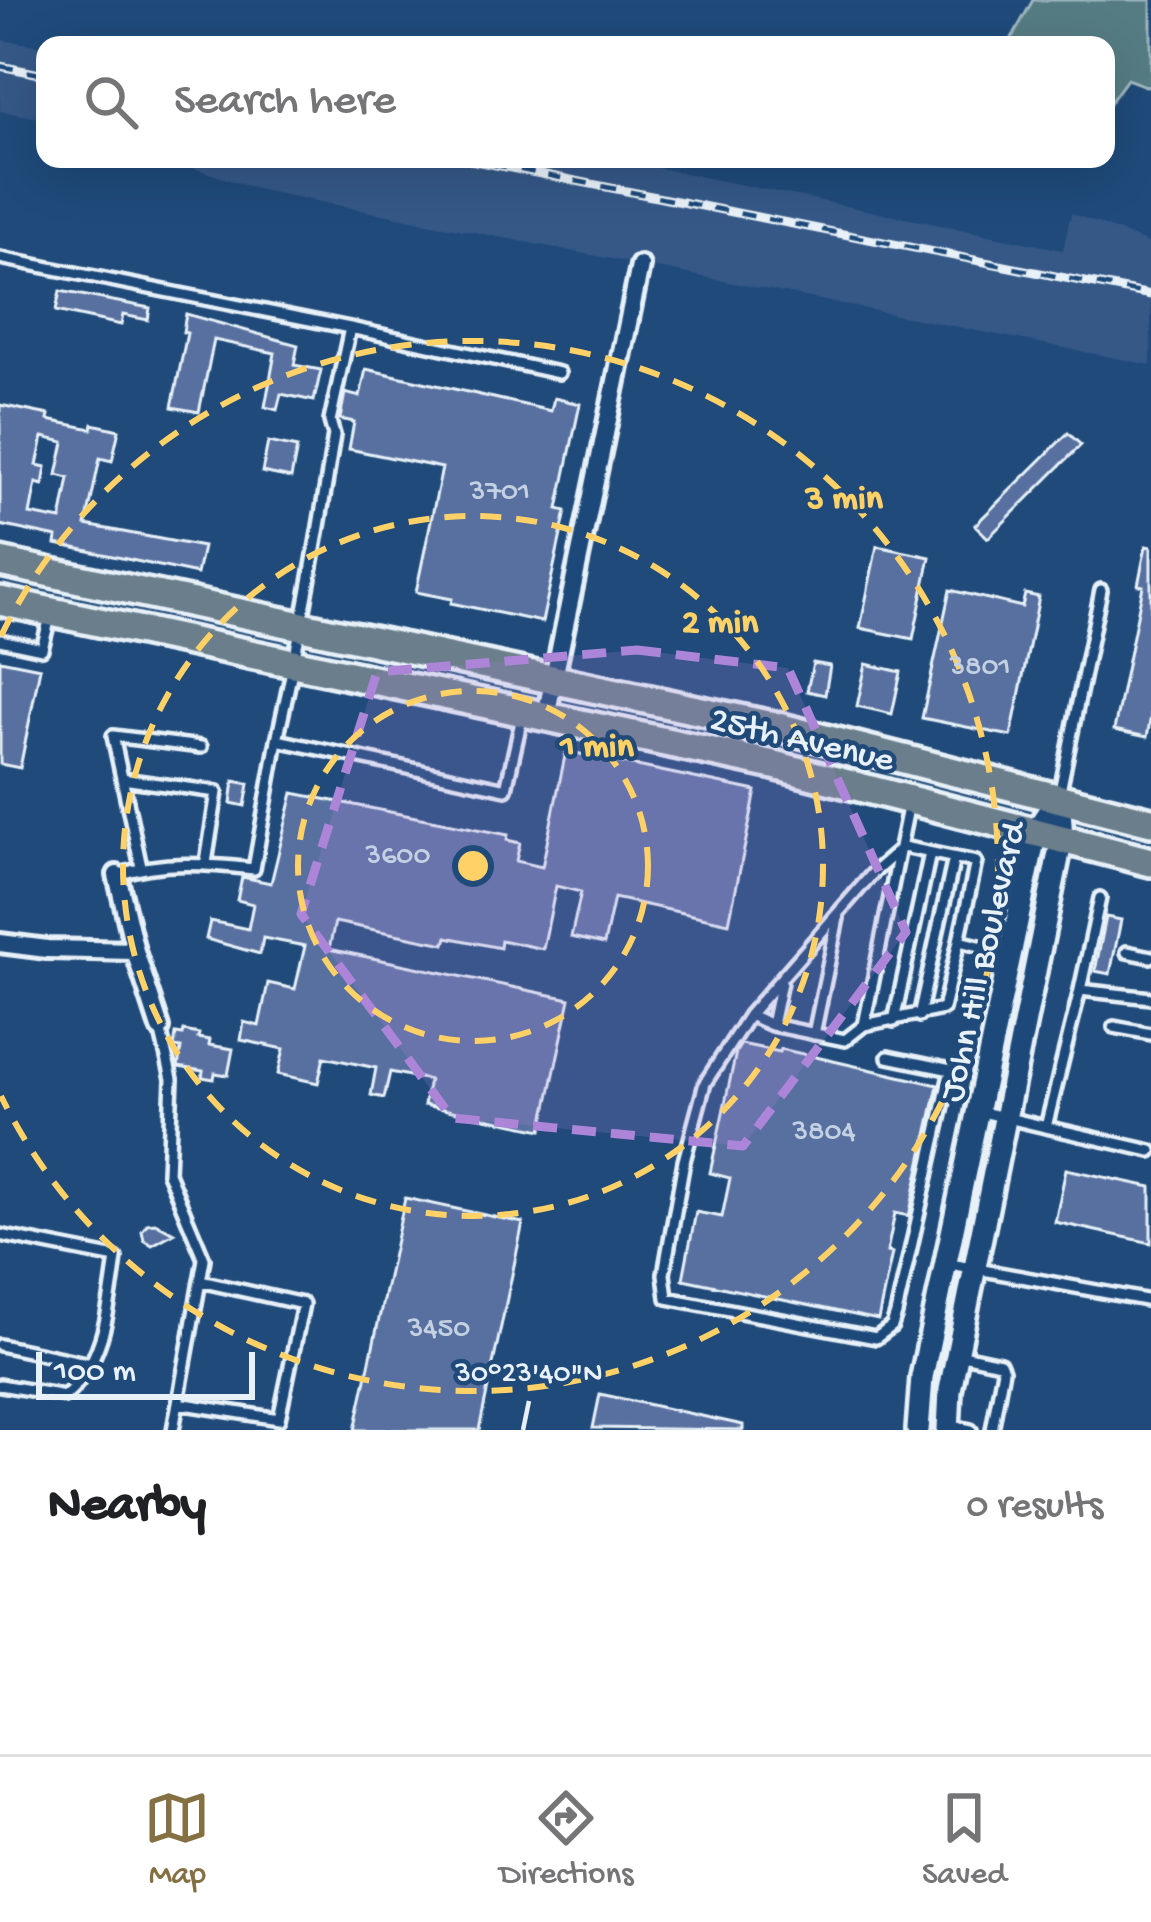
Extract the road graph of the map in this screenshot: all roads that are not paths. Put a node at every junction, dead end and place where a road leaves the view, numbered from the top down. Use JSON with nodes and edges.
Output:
{"nodes":[{"id":1,"x":0,"y":258,"type":"edge"},
{"id":2,"x":640,"y":266,"type":"dead end"},
{"id":3,"x":350,"y":328,"type":"junction"},
{"id":4,"x":559,"y":373,"type":"dead end"},
{"id":5,"x":0,"y":562,"type":"edge"},
{"id":6,"x":1101,"y":590,"type":"dead end"},
{"id":7,"x":0,"y":601,"type":"edge"},
{"id":8,"x":52,"y":612,"type":"junction"},
{"id":9,"x":304,"y":626,"type":"junction"},
{"id":10,"x":0,"y":640,"type":"edge"},
{"id":11,"x":294,"y":663,"type":"junction"},
{"id":12,"x":554,"y":678,"type":"junction"},
{"id":13,"x":534,"y":714,"type":"junction"},
{"id":14,"x":782,"y":728,"type":"junction"},
{"id":15,"x":277,"y":740,"type":"junction"},
{"id":16,"x":201,"y":747,"type":"dead end"},
{"id":17,"x":774,"y":765,"type":"junction"},
{"id":18,"x":122,"y":779,"type":"junction"},
{"id":19,"x":1060,"y":796,"type":"junction"},
{"id":20,"x":910,"y":798,"type":"junction"},
{"id":21,"x":1151,"y":822,"type":"edge"},
{"id":22,"x":1049,"y":834,"type":"junction"},
{"id":23,"x":903,"y":847,"type":"junction"},
{"id":24,"x":930,"y":853,"type":"junction"},
{"id":25,"x":954,"y":858,"type":"junction"},
{"id":26,"x":1151,"y":862,"type":"edge"},
{"id":27,"x":206,"y":863,"type":"junction"},
{"id":28,"x":141,"y":867,"type":"junction"},
{"id":29,"x":118,"y":874,"type":"joint"},
{"id":30,"x":1100,"y":898,"type":"dead end"},
{"id":31,"x":839,"y":912,"type":"junction"},
{"id":32,"x":959,"y":941,"type":"junction"},
{"id":33,"x":0,"y":943,"type":"edge"},
{"id":34,"x":135,"y":950,"type":"junction"},
{"id":35,"x":1127,"y":952,"type":"dead end"},
{"id":36,"x":1008,"y":953,"type":"junction"},
{"id":37,"x":1151,"y":957,"type":"edge"},
{"id":38,"x":782,"y":977,"type":"junction"},
{"id":39,"x":1080,"y":990,"type":"junction"},
{"id":40,"x":1151,"y":998,"type":"edge"},
{"id":41,"x":749,"y":1015,"type":"junction"},
{"id":42,"x":919,"y":1016,"type":"junction"},
{"id":43,"x":894,"y":1021,"type":"junction"},
{"id":44,"x":772,"y":1025,"type":"junction"},
{"id":45,"x":864,"y":1025,"type":"junction"},
{"id":46,"x":1114,"y":1027,"type":"dead end"},
{"id":47,"x":160,"y":1028,"type":"joint"},
{"id":48,"x":814,"y":1034,"type":"junction"},
{"id":49,"x":1151,"y":1034,"type":"edge"},
{"id":50,"x":888,"y":1057,"type":"dead end"},
{"id":51,"x":978,"y":1111,"type":"junction"},
{"id":52,"x":1008,"y":1117,"type":"junction"},
{"id":53,"x":1046,"y":1127,"type":"junction"},
{"id":54,"x":1151,"y":1151,"type":"edge"},
{"id":55,"x":0,"y":1234,"type":"edge"},
{"id":56,"x":945,"y":1263,"type":"junction"},
{"id":57,"x":974,"y":1269,"type":"junction"},
{"id":58,"x":200,"y":1281,"type":"junction"},
{"id":59,"x":1151,"y":1301,"type":"edge"},
{"id":60,"x":0,"y":1345,"type":"edge"},
{"id":61,"x":958,"y":1354,"type":"junction"},
{"id":62,"x":90,"y":1364,"type":"junction"},
{"id":63,"x":0,"y":1385,"type":"edge"},
{"id":64,"x":178,"y":1403,"type":"junction"},
{"id":65,"x":948,"y":1428,"type":"edge"},
{"id":66,"x":173,"y":1430,"type":"edge"},
{"id":67,"x":918,"y":1430,"type":"edge"},
{"id":68,"x":971,"y":1430,"type":"edge"},
{"id":69,"x":992,"y":1430,"type":"edge"}],
"edges":[{"from":1,"to":3,"type":"lane"},
{"from":2,"to":12,"type":"street"},
{"from":3,"to":4,"type":"lane"},
{"from":3,"to":9,"type":"lane"},
{"from":5,"to":9,"type":"main road","name":"25th Avenue"},
{"from":6,"to":19,"type":"lane"},
{"from":7,"to":8,"type":"main road","name":"25th Avenue"},
{"from":8,"to":10,"type":"lane"},
{"from":8,"to":11,"type":"main road","name":"25th Avenue"},
{"from":9,"to":11,"type":"lane"},
{"from":9,"to":12,"type":"main road","name":"25th Avenue"},
{"from":11,"to":13,"type":"main road","name":"25th Avenue"},
{"from":11,"to":15,"type":"lane"},
{"from":12,"to":13,"type":"street"},
{"from":12,"to":14,"type":"main road","name":"25th Avenue"},
{"from":13,"to":15,"type":"lane"},
{"from":13,"to":17,"type":"main road","name":"25th Avenue"},
{"from":14,"to":17,"type":"main road"},
{"from":14,"to":19,"type":"main road","name":"25th Avenue"},
{"from":15,"to":27,"type":"lane"},
{"from":16,"to":18,"type":"lane"},
{"from":17,"to":20,"type":"main road","name":"25th Avenue"},
{"from":18,"to":27,"type":"lane"},
{"from":18,"to":28,"type":"lane"},
{"from":19,"to":21,"type":"main road","name":"25th Avenue"},
{"from":19,"to":22,"type":"street","name":"John Hill Boulevard"},
{"from":20,"to":22,"type":"main road","name":"25th Avenue"},
{"from":20,"to":23,"type":"lane"},
{"from":22,"to":26,"type":"main road","name":"25th Avenue"},
{"from":22,"to":36,"type":"street","name":"John Hill Boulevard"},
{"from":22,"to":52,"type":"street","name":"John Hill Boulevard"},
{"from":23,"to":24,"type":"lane"},
{"from":23,"to":31,"type":"lane"},
{"from":23,"to":45,"type":"lane"},
{"from":24,"to":25,"type":"lane"},
{"from":24,"to":43,"type":"lane"},
{"from":25,"to":32,"type":"lane"},
{"from":25,"to":42,"type":"lane"},
{"from":27,"to":28,"type":"lane"},
{"from":28,"to":29,"type":"lane"},
{"from":29,"to":34,"type":"street"},
{"from":30,"to":39,"type":"lane"},
{"from":31,"to":38,"type":"lane"},
{"from":31,"to":48,"type":"lane"},
{"from":32,"to":36,"type":"lane"},
{"from":32,"to":42,"type":"lane"},
{"from":33,"to":34,"type":"street"},
{"from":34,"to":47,"type":"street"},
{"from":35,"to":37,"type":"lane"},
{"from":36,"to":51,"type":"street","name":"John Hill Boulevard"},
{"from":38,"to":41,"type":"lane"},
{"from":38,"to":44,"type":"lane"},
{"from":39,"to":40,"type":"lane"},
{"from":39,"to":53,"type":"lane"},
{"from":41,"to":44,"type":"lane"},
{"from":41,"to":50,"type":"lane"},
{"from":42,"to":43,"type":"lane"},
{"from":43,"to":45,"type":"lane"},
{"from":44,"to":48,"type":"lane"},
{"from":45,"to":48,"type":"lane"},
{"from":46,"to":49,"type":"lane"},
{"from":47,"to":58,"type":"lane"},
{"from":51,"to":52,"type":"lane"},
{"from":51,"to":56,"type":"street","name":"John Hill Boulevard"},
{"from":52,"to":53,"type":"lane"},
{"from":52,"to":57,"type":"street","name":"John Hill Boulevard"},
{"from":53,"to":54,"type":"lane"},
{"from":55,"to":62,"type":"lane"},
{"from":56,"to":57,"type":"lane"},
{"from":56,"to":67,"type":"street","name":"John Hill Boulevard"},
{"from":57,"to":59,"type":"lane"},
{"from":57,"to":61,"type":"street","name":"John Hill Boulevard"},
{"from":58,"to":64,"type":"lane"},
{"from":58,"to":64,"type":"lane"},
{"from":60,"to":62,"type":"lane"},
{"from":61,"to":65,"type":"street","name":"John Hill Boulevard"},
{"from":61,"to":69,"type":"lane"},
{"from":62,"to":63,"type":"lane"},
{"from":64,"to":66,"type":"lane"},
{"from":65,"to":68,"type":"lane"}]}
